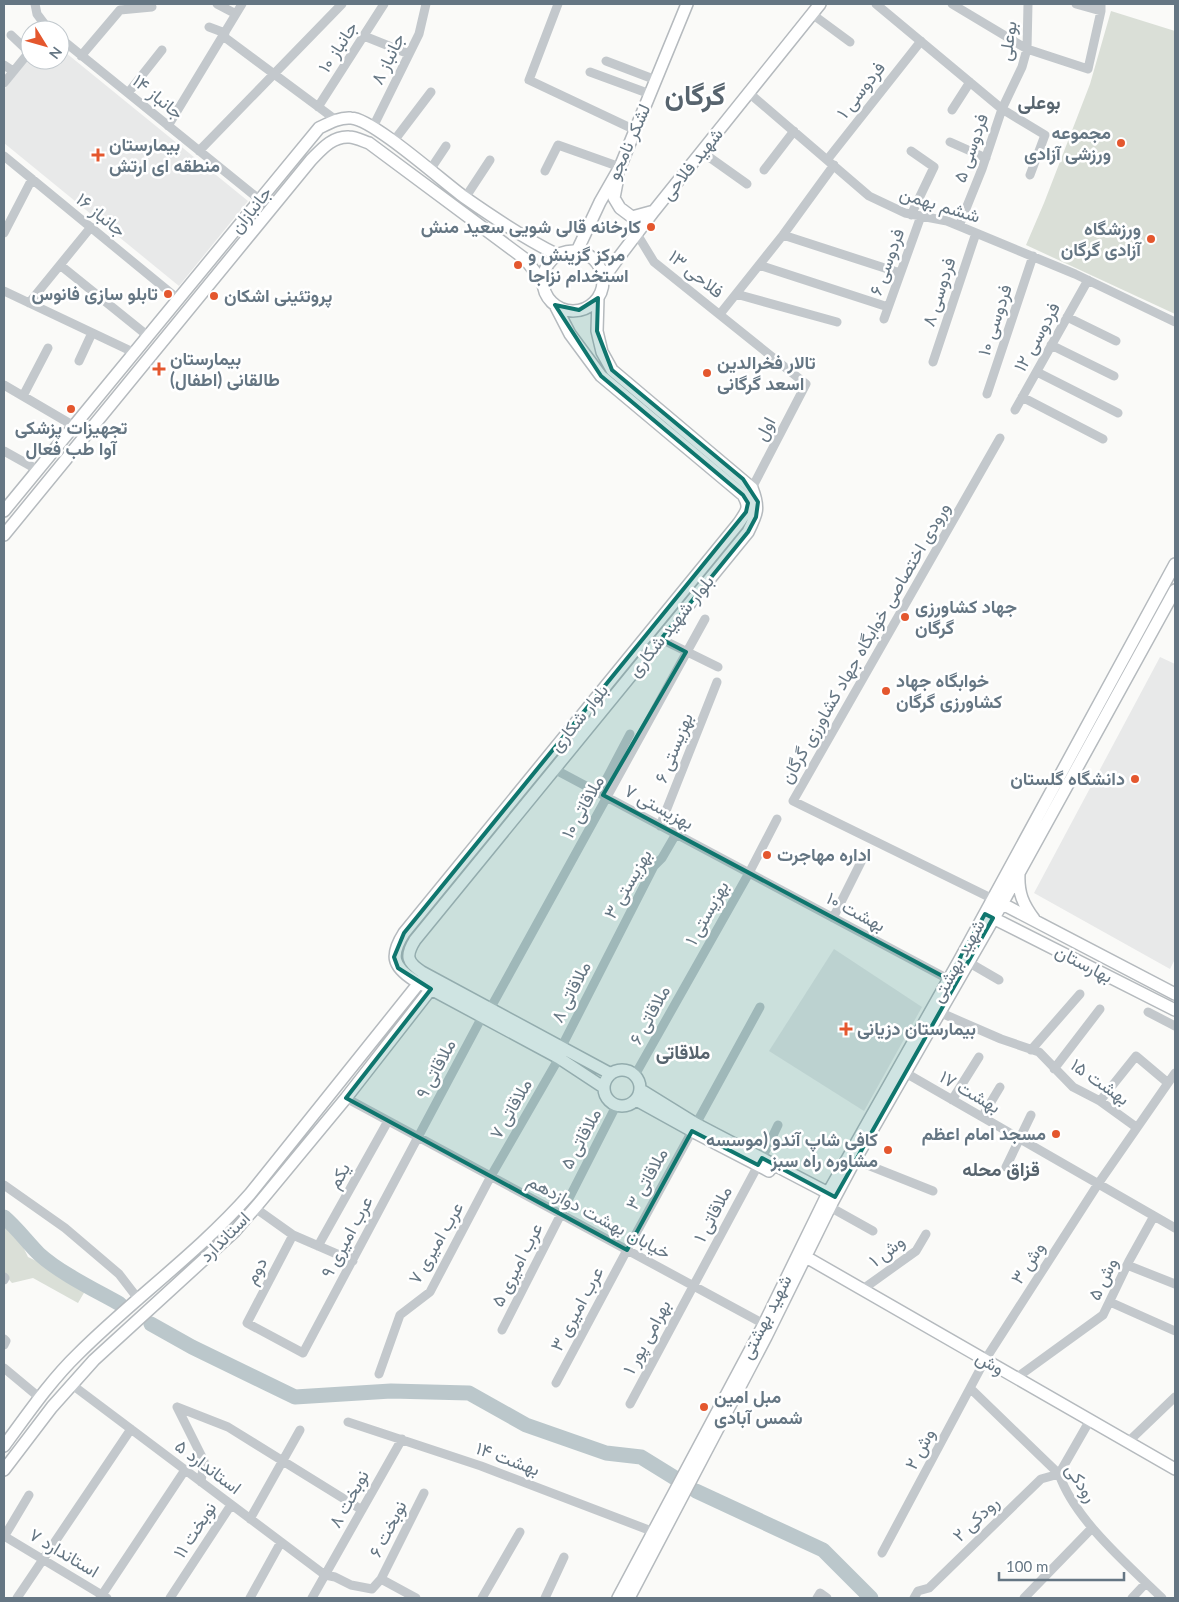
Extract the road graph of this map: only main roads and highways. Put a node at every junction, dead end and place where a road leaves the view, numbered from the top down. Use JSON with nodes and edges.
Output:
{"nodes":[{"id":1,"x":687,"y":4,"type":"edge"},
{"id":2,"x":820,"y":4,"type":"edge"},
{"id":3,"x":620,"y":168,"type":"junction"},
{"id":4,"x":654,"y":211,"type":"junction"},
{"id":5,"x":503,"y":223,"type":"junction"},
{"id":6,"x":494,"y":235,"type":"junction"},
{"id":7,"x":224,"y":243,"type":"junction"},
{"id":8,"x":577,"y":251,"type":"junction"},
{"id":9,"x":236,"y":252,"type":"junction"},
{"id":10,"x":558,"y":254,"type":"junction"},
{"id":11,"x":603,"y":279,"type":"junction"},
{"id":12,"x":543,"y":282,"type":"junction"},
{"id":13,"x":598,"y":298,"type":"junction"},
{"id":14,"x":555,"y":306,"type":"junction"},
{"id":15,"x":4,"y":511,"type":"edge"},
{"id":16,"x":4,"y":535,"type":"edge"},
{"id":17,"x":1175,"y":564,"type":"edge"},
{"id":18,"x":1175,"y":590,"type":"edge"},
{"id":19,"x":640,"y":644,"type":"junction"},
{"id":20,"x":650,"y":652,"type":"junction"},
{"id":21,"x":1019,"y":872,"type":"junction"},
{"id":22,"x":997,"y":901,"type":"junction"},
{"id":23,"x":989,"y":916,"type":"junction"},
{"id":24,"x":1035,"y":921,"type":"junction"},
{"id":25,"x":419,"y":983,"type":"junction"},
{"id":26,"x":432,"y":984,"type":"junction"},
{"id":27,"x":1175,"y":994,"type":"edge"},
{"id":28,"x":408,"y":997,"type":"junction"},
{"id":29,"x":419,"y":1005,"type":"junction"},
{"id":30,"x":1175,"y":1010,"type":"edge"},
{"id":31,"x":560,"y":1053,"type":"junction"},
{"id":32,"x":610,"y":1074,"type":"junction"},
{"id":33,"x":604,"y":1087,"type":"junction"},
{"id":34,"x":638,"y":1095,"type":"junction"},
{"id":35,"x":830,"y":1200,"type":"junction"},
{"id":36,"x":806,"y":1257,"type":"junction"},
{"id":37,"x":4,"y":1446,"type":"edge"},
{"id":38,"x":1173,"y":1465,"type":"edge"},
{"id":39,"x":4,"y":1470,"type":"edge"},
{"id":40,"x":618,"y":1598,"type":"edge"},
{"id":41,"x":629,"y":1598,"type":"edge"}],
"edges":[{"from":1,"to":3,"type":"main road","name":"لشکر نامجو"},
{"from":2,"to":4,"type":"main road","name":"شهید فلاحی"},
{"from":3,"to":4,"type":"main road"},
{"from":3,"to":8,"type":"main road","name":"لشکر نامجو"},
{"from":4,"to":11,"type":"main road","name":"شهید فلاحی"},
{"from":5,"to":6,"type":"main road"},
{"from":5,"to":7,"type":"main road","name":"جانبازان"},
{"from":5,"to":10,"type":"main road"},
{"from":6,"to":9,"type":"main road","name":"جانبازان"},
{"from":6,"to":12,"type":"main road","name":"جانبازان"},
{"from":7,"to":9,"type":"main road"},
{"from":7,"to":15,"type":"main road","name":"جانبازان"},
{"from":8,"to":10,"type":"main road"},
{"from":8,"to":11,"type":"main road"},
{"from":9,"to":16,"type":"main road","name":"جانبازان"},
{"from":10,"to":12,"type":"main road"},
{"from":11,"to":13,"type":"main road"},
{"from":12,"to":14,"type":"main road"},
{"from":13,"to":14,"type":"main road"},
{"from":13,"to":20,"type":"main road","name":"بلوار شهید شکاری"},
{"from":14,"to":19,"type":"main road","name":"بلوار شکاری"},
{"from":17,"to":22,"type":"main road","name":"شهید بهشتی"},
{"from":18,"to":21,"type":"main road","name":"شهید بهشتی"},
{"from":19,"to":20,"type":"main road"},
{"from":19,"to":25,"type":"main road","name":"بلوار شکاری"},
{"from":20,"to":26,"type":"main road","name":"بلوار شهید شکاری"},
{"from":21,"to":22,"type":"main road","name":"شهید بهشتی"},
{"from":21,"to":24,"type":"main road"},
{"from":22,"to":23,"type":"main road","name":"شهید بهشتی"},
{"from":22,"to":24,"type":"main road","name":"بهارستان"},
{"from":23,"to":30,"type":"main road","name":"بهارستان"},
{"from":23,"to":35,"type":"main road","name":"شهید بهشتی"},
{"from":23,"to":35,"type":"main road","name":"شهید بهشتی"},
{"from":24,"to":27,"type":"main road","name":"بهارستان"},
{"from":25,"to":26,"type":"main road","name":"بلوار شکاری"},
{"from":25,"to":28,"type":"main road","name":"استاندارد"},
{"from":26,"to":29,"type":"main road","name":"استاندارد"},
{"from":26,"to":31,"type":"main road","name":"بلوار شکاری"},
{"from":28,"to":29,"type":"main road"},
{"from":28,"to":37,"type":"main road","name":"استاندارد"},
{"from":29,"to":39,"type":"main road","name":"استاندارد"},
{"from":31,"to":32,"type":"main road","name":"بلوار شکاری"},
{"from":31,"to":33,"type":"main road","name":"بلوار شکاری"},
{"from":32,"to":33,"type":"main road"},
{"from":32,"to":34,"type":"main road"},
{"from":33,"to":34,"type":"main road"},
{"from":34,"to":35,"type":"main road"},
{"from":35,"to":36,"type":"main road","name":"شهید بهشتی"},
{"from":35,"to":40,"type":"main road","name":"شهید بهشتی"},
{"from":36,"to":38,"type":"main road","name":"وش"},
{"from":36,"to":41,"type":"main road","name":"شهید بهشتی"}]}
